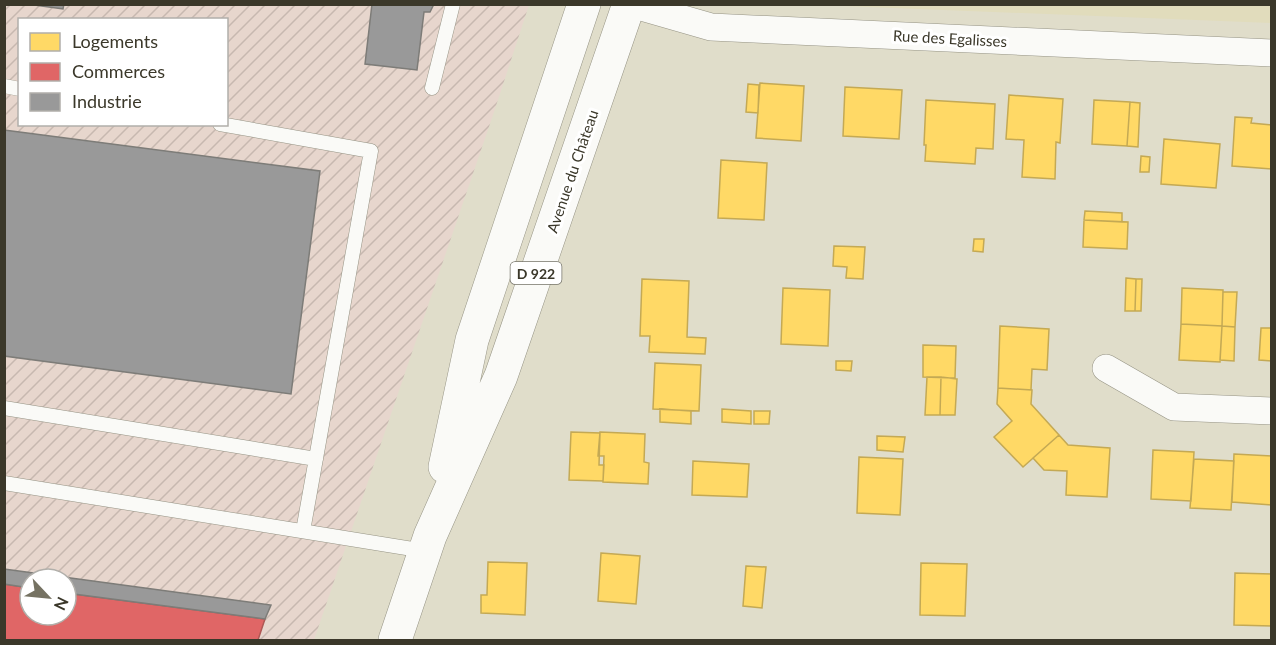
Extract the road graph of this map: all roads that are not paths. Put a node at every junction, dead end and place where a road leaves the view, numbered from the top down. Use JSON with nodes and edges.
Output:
{"nodes":[{"id":1,"x":453,"y":4,"type":"edge"},
{"id":2,"x":584,"y":4,"type":"edge"},
{"id":3,"x":630,"y":4,"type":"edge"},
{"id":4,"x":1272,"y":53,"type":"edge"},
{"id":5,"x":432,"y":88,"type":"dead end"},
{"id":6,"x":228,"y":125,"type":"edge"},
{"id":7,"x":1106,"y":368,"type":"dead end"},
{"id":8,"x":4,"y":408,"type":"edge"},
{"id":9,"x":1272,"y":411,"type":"edge"},
{"id":10,"x":316,"y":459,"type":"junction"},
{"id":11,"x":4,"y":483,"type":"edge"},
{"id":12,"x":303,"y":531,"type":"junction"},
{"id":13,"x":427,"y":544,"type":"junction"},
{"id":14,"x":395,"y":640,"type":"edge"}],
"edges":[{"from":1,"to":5,"type":"lane"},
{"from":2,"to":13,"type":"main road","name":"Avenue du Château","number":"D 922"},
{"from":3,"to":4,"type":"street","name":"Rue des Egalisses"},
{"from":3,"to":13,"type":"main road","name":"Avenue du Château","number":"D 922"},
{"from":6,"to":10,"type":"lane"},
{"from":7,"to":9,"type":"street"},
{"from":8,"to":10,"type":"lane"},
{"from":10,"to":12,"type":"lane"},
{"from":11,"to":12,"type":"lane"},
{"from":12,"to":13,"type":"lane"},
{"from":13,"to":14,"type":"main road","name":"Avenue du Château","number":"D 922"}]}
